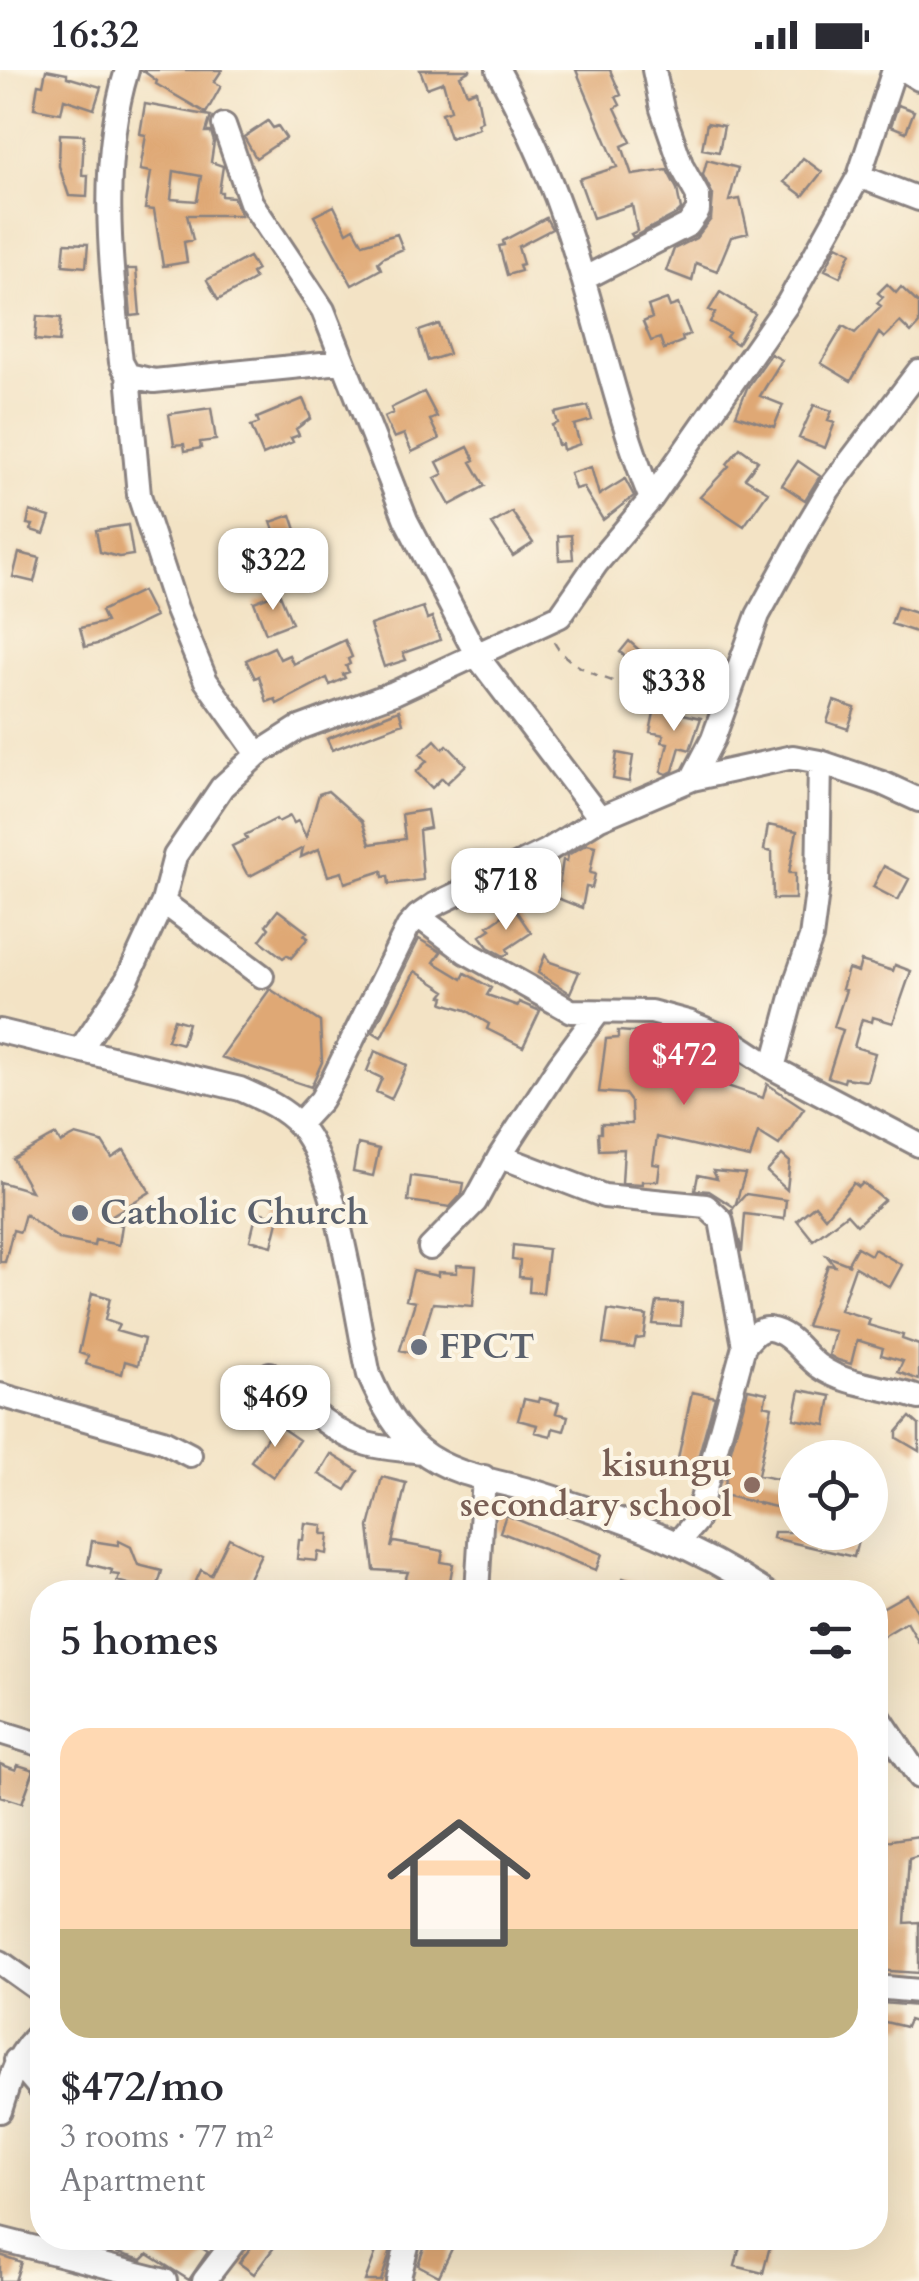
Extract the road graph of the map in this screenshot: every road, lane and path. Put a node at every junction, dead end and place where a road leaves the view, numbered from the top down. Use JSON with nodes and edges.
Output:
{"nodes":[{"id":1,"x":128,"y":70,"type":"edge"},
{"id":2,"x":498,"y":70,"type":"edge"},
{"id":3,"x":654,"y":70,"type":"edge"},
{"id":4,"x":894,"y":70,"type":"edge"},
{"id":5,"x":904,"y":70,"type":"edge"},
{"id":6,"x":919,"y":79,"type":"edge"},
{"id":7,"x":224,"y":125,"type":"dead end"},
{"id":8,"x":859,"y":176,"type":"junction"},
{"id":9,"x":919,"y":198,"type":"edge"},
{"id":10,"x":583,"y":279,"type":"junction"},
{"id":11,"x":341,"y":362,"type":"junction"},
{"id":12,"x":919,"y":371,"type":"edge"},
{"id":13,"x":128,"y":375,"type":"junction"},
{"id":14,"x":651,"y":499,"type":"junction"},
{"id":15,"x":560,"y":616,"type":"junction"},
{"id":16,"x":477,"y":656,"type":"junction"},
{"id":17,"x":723,"y":708,"type":"junction"},
{"id":18,"x":258,"y":754,"type":"junction"},
{"id":19,"x":820,"y":762,"type":"junction"},
{"id":20,"x":692,"y":780,"type":"junction"},
{"id":21,"x":919,"y":800,"type":"edge"},
{"id":22,"x":600,"y":818,"type":"junction"},
{"id":23,"x":164,"y":902,"type":"junction"},
{"id":24,"x":418,"y":916,"type":"junction"},
{"id":25,"x":262,"y":976,"type":"dead end"},
{"id":26,"x":598,"y":1012,"type":"junction"},
{"id":27,"x":0,"y":1031,"type":"edge"},
{"id":28,"x":80,"y":1050,"type":"junction"},
{"id":29,"x":773,"y":1068,"type":"junction"},
{"id":30,"x":299,"y":1124,"type":"junction"},
{"id":31,"x":919,"y":1145,"type":"edge"},
{"id":32,"x":500,"y":1156,"type":"junction"},
{"id":33,"x":430,"y":1248,"type":"dead end"},
{"id":34,"x":744,"y":1346,"type":"junction"},
{"id":35,"x":270,"y":1374,"type":"dead end"},
{"id":36,"x":0,"y":1395,"type":"edge"},
{"id":37,"x":919,"y":1398,"type":"edge"},
{"id":38,"x":422,"y":1452,"type":"junction"},
{"id":39,"x":190,"y":1455,"type":"dead end"},
{"id":40,"x":484,"y":1477,"type":"junction"},
{"id":41,"x":679,"y":1542,"type":"junction"},
{"id":42,"x":478,"y":1580,"type":"edge"},
{"id":43,"x":747,"y":1580,"type":"edge"},
{"id":44,"x":888,"y":1730,"type":"edge"},
{"id":45,"x":0,"y":1732,"type":"edge"},
{"id":46,"x":30,"y":1741,"type":"edge"},
{"id":47,"x":919,"y":1778,"type":"edge"},
{"id":48,"x":0,"y":1962,"type":"edge"},
{"id":49,"x":30,"y":1983,"type":"edge"},
{"id":50,"x":888,"y":1988,"type":"edge"},
{"id":51,"x":919,"y":1991,"type":"edge"},
{"id":52,"x":30,"y":2041,"type":"edge"},
{"id":53,"x":16,"y":2060,"type":"junction"},
{"id":54,"x":30,"y":2077,"type":"edge"},
{"id":55,"x":0,"y":2111,"type":"edge"},
{"id":56,"x":0,"y":2240,"type":"edge"},
{"id":57,"x":30,"y":2247,"type":"edge"},
{"id":58,"x":40,"y":2250,"type":"edge"},
{"id":59,"x":228,"y":2250,"type":"edge"},
{"id":60,"x":406,"y":2250,"type":"edge"},
{"id":61,"x":165,"y":2281,"type":"edge"},
{"id":62,"x":204,"y":2281,"type":"edge"},
{"id":63,"x":398,"y":2281,"type":"edge"}],
"edges":[{"from":1,"to":13,"type":"street"},
{"from":2,"to":10,"type":"street"},
{"from":3,"to":10,"type":"street"},
{"from":4,"to":8,"type":"street"},
{"from":5,"to":6,"type":"street"},
{"from":7,"to":11,"type":"street"},
{"from":8,"to":9,"type":"street"},
{"from":8,"to":14,"type":"street"},
{"from":10,"to":14,"type":"street"},
{"from":11,"to":13,"type":"street"},
{"from":11,"to":16,"type":"street"},
{"from":12,"to":17,"type":"street"},
{"from":13,"to":18,"type":"street"},
{"from":14,"to":15,"type":"street"},
{"from":15,"to":16,"type":"street"},
{"from":15,"to":17,"type":"path"},
{"from":16,"to":18,"type":"street"},
{"from":16,"to":22,"type":"street"},
{"from":17,"to":20,"type":"street"},
{"from":18,"to":23,"type":"street"},
{"from":19,"to":20,"type":"street"},
{"from":19,"to":21,"type":"street"},
{"from":19,"to":29,"type":"street"},
{"from":20,"to":22,"type":"street"},
{"from":22,"to":24,"type":"street"},
{"from":23,"to":25,"type":"street"},
{"from":23,"to":28,"type":"street"},
{"from":24,"to":26,"type":"street"},
{"from":24,"to":30,"type":"street"},
{"from":26,"to":29,"type":"street"},
{"from":26,"to":32,"type":"street"},
{"from":27,"to":28,"type":"street"},
{"from":28,"to":30,"type":"street"},
{"from":29,"to":31,"type":"street"},
{"from":30,"to":38,"type":"street"},
{"from":32,"to":33,"type":"street"},
{"from":32,"to":34,"type":"street"},
{"from":34,"to":37,"type":"street"},
{"from":34,"to":41,"type":"street"},
{"from":35,"to":38,"type":"street"},
{"from":36,"to":39,"type":"street"},
{"from":38,"to":40,"type":"street"},
{"from":40,"to":41,"type":"street"},
{"from":40,"to":42,"type":"street"},
{"from":41,"to":43,"type":"street"},
{"from":44,"to":47,"type":"street"},
{"from":45,"to":46,"type":"street"},
{"from":48,"to":49,"type":"street"},
{"from":50,"to":51,"type":"street"},
{"from":52,"to":53,"type":"street"},
{"from":53,"to":54,"type":"street"},
{"from":53,"to":55,"type":"street"},
{"from":56,"to":57,"type":"street"},
{"from":58,"to":61,"type":"street"},
{"from":59,"to":62,"type":"street"},
{"from":60,"to":63,"type":"street"}]}
